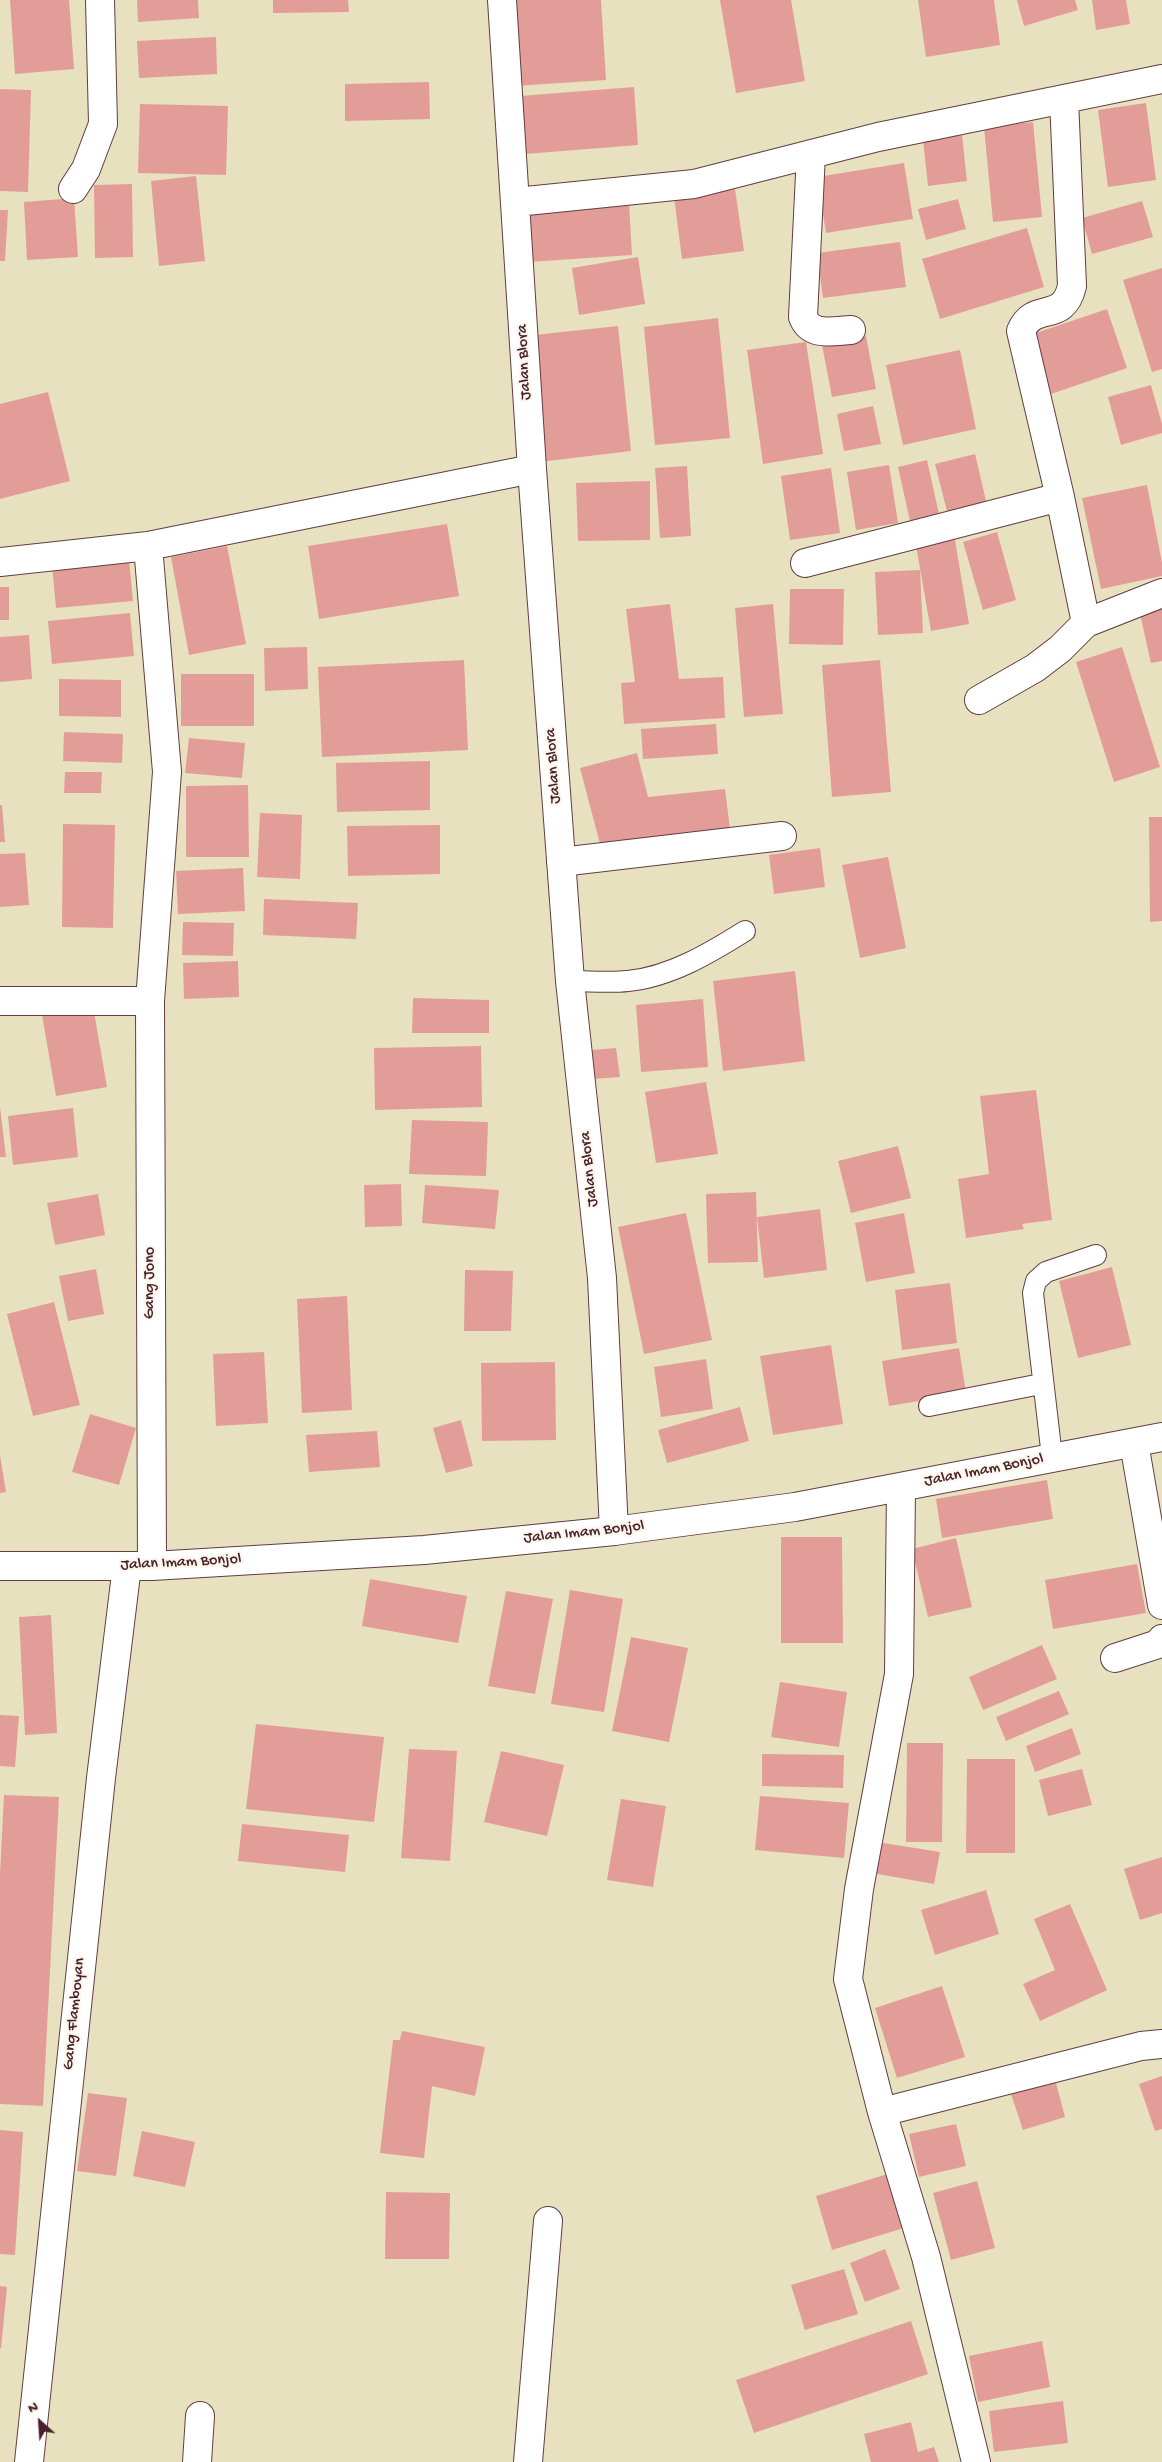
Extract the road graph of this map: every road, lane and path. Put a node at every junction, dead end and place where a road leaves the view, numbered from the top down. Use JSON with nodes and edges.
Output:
{"nodes":[{"id":1,"x":100,"y":0,"type":"edge"},
{"id":2,"x":502,"y":0,"type":"edge"},
{"id":3,"x":1162,"y":79,"type":"edge"},
{"id":4,"x":1064,"y":99,"type":"junction"},
{"id":5,"x":810,"y":154,"type":"junction"},
{"id":6,"x":73,"y":189,"type":"dead end"},
{"id":7,"x":516,"y":202,"type":"junction"},
{"id":8,"x":851,"y":330,"type":"dead end"},
{"id":9,"x":532,"y":469,"type":"junction"},
{"id":10,"x":1060,"y":497,"type":"junction"},
{"id":11,"x":148,"y":546,"type":"junction"},
{"id":12,"x":0,"y":562,"type":"edge"},
{"id":13,"x":805,"y":563,"type":"dead end"},
{"id":14,"x":1162,"y":593,"type":"edge"},
{"id":15,"x":1086,"y":623,"type":"junction"},
{"id":16,"x":978,"y":700,"type":"dead end"},
{"id":17,"x":782,"y":836,"type":"dead end"},
{"id":18,"x":561,"y":862,"type":"junction"},
{"id":19,"x":745,"y":931,"type":"dead end"},
{"id":20,"x":570,"y":981,"type":"junction"},
{"id":21,"x":0,"y":1001,"type":"edge"},
{"id":22,"x":150,"y":1001,"type":"junction"},
{"id":23,"x":1096,"y":1255,"type":"dead end"},
{"id":24,"x":1041,"y":1384,"type":"junction"},
{"id":25,"x":929,"y":1406,"type":"dead end"},
{"id":26,"x":1162,"y":1437,"type":"edge"},
{"id":27,"x":1134,"y":1443,"type":"junction"},
{"id":28,"x":1052,"y":1457,"type":"junction"},
{"id":29,"x":901,"y":1488,"type":"junction"},
{"id":30,"x":614,"y":1531,"type":"junction"},
{"id":31,"x":0,"y":1566,"type":"edge"},
{"id":32,"x":140,"y":1566,"type":"junction"},
{"id":33,"x":1162,"y":1606,"type":"edge"},
{"id":34,"x":1162,"y":1639,"type":"edge"},
{"id":35,"x":1115,"y":1658,"type":"dead end"},
{"id":36,"x":1162,"y":2044,"type":"edge"},
{"id":37,"x":882,"y":2112,"type":"junction"},
{"id":38,"x":548,"y":2221,"type":"dead end"},
{"id":39,"x":200,"y":2416,"type":"dead end"},
{"id":40,"x":29,"y":2462,"type":"edge"},
{"id":41,"x":197,"y":2462,"type":"edge"},
{"id":42,"x":528,"y":2462,"type":"edge"},
{"id":43,"x":976,"y":2462,"type":"edge"}],
"edges":[{"from":1,"to":6,"type":"main road"},
{"from":2,"to":7,"type":"main road","name":"Jalan Blora"},
{"from":3,"to":4,"type":"main road"},
{"from":4,"to":5,"type":"main road"},
{"from":4,"to":10,"type":"main road"},
{"from":5,"to":7,"type":"main road"},
{"from":5,"to":8,"type":"main road"},
{"from":7,"to":9,"type":"main road","name":"Jalan Blora"},
{"from":9,"to":11,"type":"main road"},
{"from":9,"to":18,"type":"main road","name":"Jalan Blora"},
{"from":10,"to":13,"type":"main road"},
{"from":10,"to":15,"type":"main road"},
{"from":11,"to":12,"type":"main road"},
{"from":11,"to":22,"type":"main road","name":"Gang Jono"},
{"from":14,"to":15,"type":"main road"},
{"from":15,"to":16,"type":"main road"},
{"from":17,"to":18,"type":"main road"},
{"from":18,"to":20,"type":"main road","name":"Jalan Blora"},
{"from":19,"to":20,"type":"lane"},
{"from":20,"to":30,"type":"main road","name":"Jalan Blora"},
{"from":21,"to":22,"type":"main road"},
{"from":22,"to":32,"type":"main road","name":"Gang Jono"},
{"from":23,"to":24,"type":"lane"},
{"from":24,"to":25,"type":"lane"},
{"from":24,"to":28,"type":"lane"},
{"from":26,"to":27,"type":"main road","name":"Jalan Imam Bonjol"},
{"from":27,"to":28,"type":"main road","name":"Jalan Imam Bonjol"},
{"from":27,"to":33,"type":"main road"},
{"from":28,"to":29,"type":"main road","name":"Jalan Imam Bonjol"},
{"from":29,"to":30,"type":"main road","name":"Jalan Imam Bonjol"},
{"from":29,"to":37,"type":"main road"},
{"from":30,"to":32,"type":"main road","name":"Jalan Imam Bonjol"},
{"from":31,"to":32,"type":"main road","name":"Jalan Imam Bonjol"},
{"from":32,"to":40,"type":"main road","name":"Gang Flamboyan"},
{"from":34,"to":35,"type":"main road"},
{"from":36,"to":37,"type":"main road"},
{"from":37,"to":43,"type":"main road"},
{"from":38,"to":42,"type":"main road"},
{"from":39,"to":41,"type":"main road"}]}
